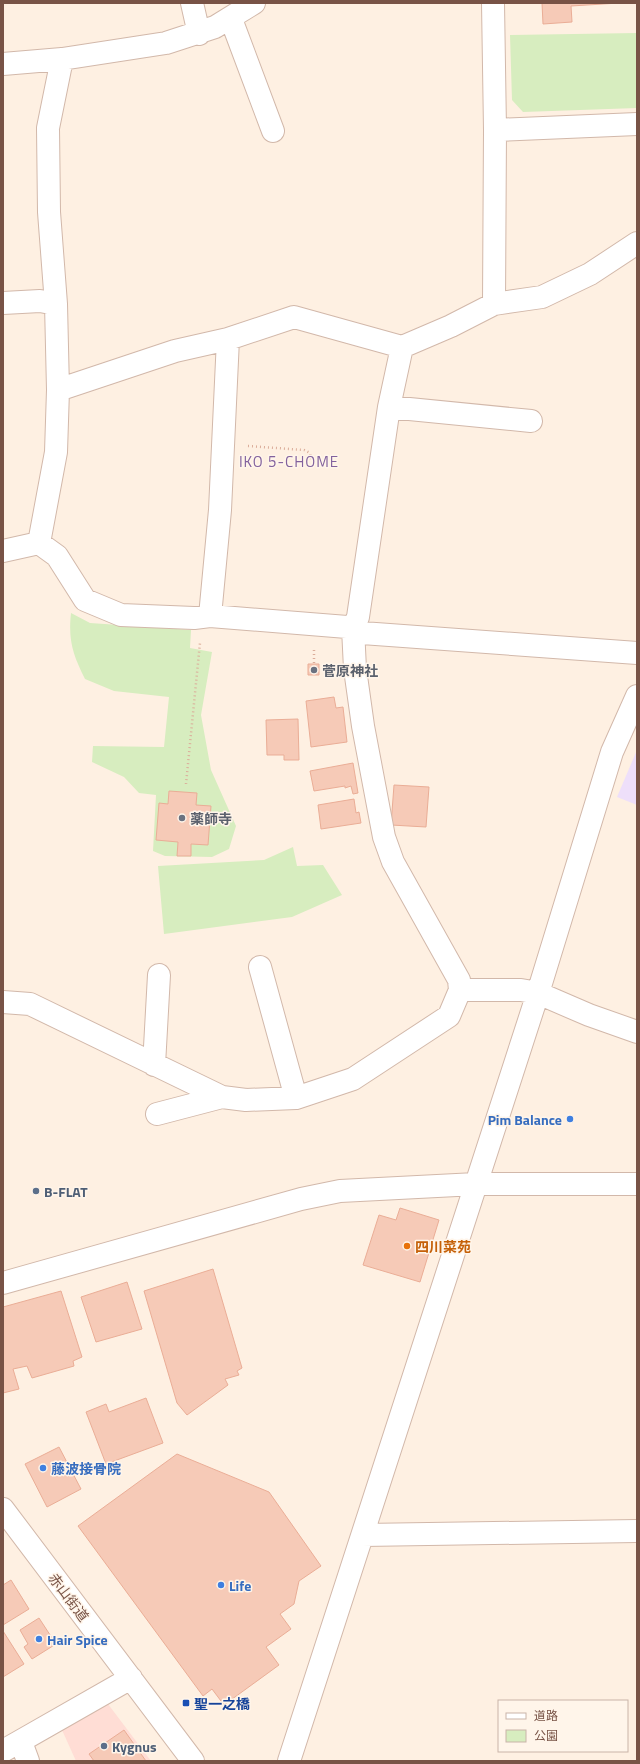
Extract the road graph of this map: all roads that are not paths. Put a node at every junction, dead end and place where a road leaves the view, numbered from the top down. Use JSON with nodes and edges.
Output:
{"nodes":[{"id":1,"x":192,"y":3,"type":"edge"},
{"id":2,"x":254,"y":3,"type":"edge"},
{"id":3,"x":494,"y":3,"type":"edge"},
{"id":4,"x":231,"y":19,"type":"junction"},
{"id":5,"x":199,"y":34,"type":"junction"},
{"id":6,"x":62,"y":59,"type":"junction"},
{"id":7,"x":3,"y":64,"type":"edge"},
{"id":8,"x":637,"y":124,"type":"edge"},
{"id":9,"x":495,"y":130,"type":"junction"},
{"id":10,"x":273,"y":131,"type":"dead end"},
{"id":11,"x":637,"y":243,"type":"edge"},
{"id":12,"x":3,"y":303,"type":"edge"},
{"id":13,"x":56,"y":304,"type":"junction"},
{"id":14,"x":494,"y":304,"type":"junction"},
{"id":15,"x":228,"y":339,"type":"junction"},
{"id":16,"x":402,"y":347,"type":"junction"},
{"id":17,"x":58,"y":390,"type":"junction"},
{"id":18,"x":389,"y":407,"type":"junction"},
{"id":19,"x":531,"y":421,"type":"dead end"},
{"id":20,"x":39,"y":543,"type":"junction"},
{"id":21,"x":3,"y":552,"type":"edge"},
{"id":22,"x":206,"y":616,"type":"junction"},
{"id":23,"x":353,"y":628,"type":"junction"},
{"id":24,"x":637,"y":653,"type":"edge"},
{"id":25,"x":637,"y":696,"type":"edge"},
{"id":26,"x":260,"y":967,"type":"dead end"},
{"id":27,"x":159,"y":975,"type":"dead end"},
{"id":28,"x":460,"y":990,"type":"junction"},
{"id":29,"x":538,"y":993,"type":"junction"},
{"id":30,"x":3,"y":1002,"type":"edge"},
{"id":31,"x":637,"y":1032,"type":"edge"},
{"id":32,"x":154,"y":1065,"type":"junction"},
{"id":33,"x":222,"y":1097,"type":"junction"},
{"id":34,"x":296,"y":1098,"type":"junction"},
{"id":35,"x":157,"y":1114,"type":"dead end"},
{"id":36,"x":476,"y":1184,"type":"junction"},
{"id":37,"x":637,"y":1184,"type":"edge"},
{"id":38,"x":3,"y":1283,"type":"edge"},
{"id":39,"x":3,"y":1509,"type":"edge"},
{"id":40,"x":637,"y":1531,"type":"edge"},
{"id":41,"x":363,"y":1535,"type":"junction"},
{"id":42,"x":131,"y":1678,"type":"junction"},
{"id":43,"x":17,"y":1752,"type":"edge"},
{"id":44,"x":193,"y":1761,"type":"edge"},
{"id":45,"x":289,"y":1761,"type":"edge"}],
"edges":[{"from":1,"to":5,"type":"street"},
{"from":2,"to":4,"type":"street"},
{"from":3,"to":9,"type":"street"},
{"from":4,"to":5,"type":"street"},
{"from":4,"to":10,"type":"street"},
{"from":5,"to":6,"type":"street"},
{"from":6,"to":7,"type":"street"},
{"from":6,"to":13,"type":"street"},
{"from":8,"to":9,"type":"street"},
{"from":9,"to":14,"type":"street"},
{"from":11,"to":14,"type":"street"},
{"from":12,"to":13,"type":"street"},
{"from":13,"to":17,"type":"street"},
{"from":14,"to":16,"type":"street"},
{"from":15,"to":16,"type":"street"},
{"from":15,"to":17,"type":"street"},
{"from":15,"to":22,"type":"street"},
{"from":16,"to":18,"type":"street"},
{"from":17,"to":20,"type":"street"},
{"from":18,"to":19,"type":"street"},
{"from":18,"to":23,"type":"street"},
{"from":20,"to":21,"type":"street"},
{"from":20,"to":22,"type":"street"},
{"from":22,"to":23,"type":"street"},
{"from":23,"to":24,"type":"street"},
{"from":23,"to":28,"type":"street"},
{"from":25,"to":29,"type":"street"},
{"from":26,"to":34,"type":"street"},
{"from":27,"to":32,"type":"street"},
{"from":28,"to":29,"type":"street"},
{"from":28,"to":34,"type":"street"},
{"from":29,"to":31,"type":"street"},
{"from":29,"to":36,"type":"street"},
{"from":30,"to":32,"type":"street"},
{"from":32,"to":33,"type":"street"},
{"from":33,"to":34,"type":"street"},
{"from":33,"to":35,"type":"street"},
{"from":36,"to":37,"type":"street"},
{"from":36,"to":38,"type":"street"},
{"from":36,"to":41,"type":"street"},
{"from":39,"to":42,"type":"street","name":"赤山街道"},
{"from":40,"to":41,"type":"street"},
{"from":41,"to":45,"type":"street"},
{"from":42,"to":43,"type":"street"},
{"from":42,"to":44,"type":"street","name":"赤山街道"}]}
